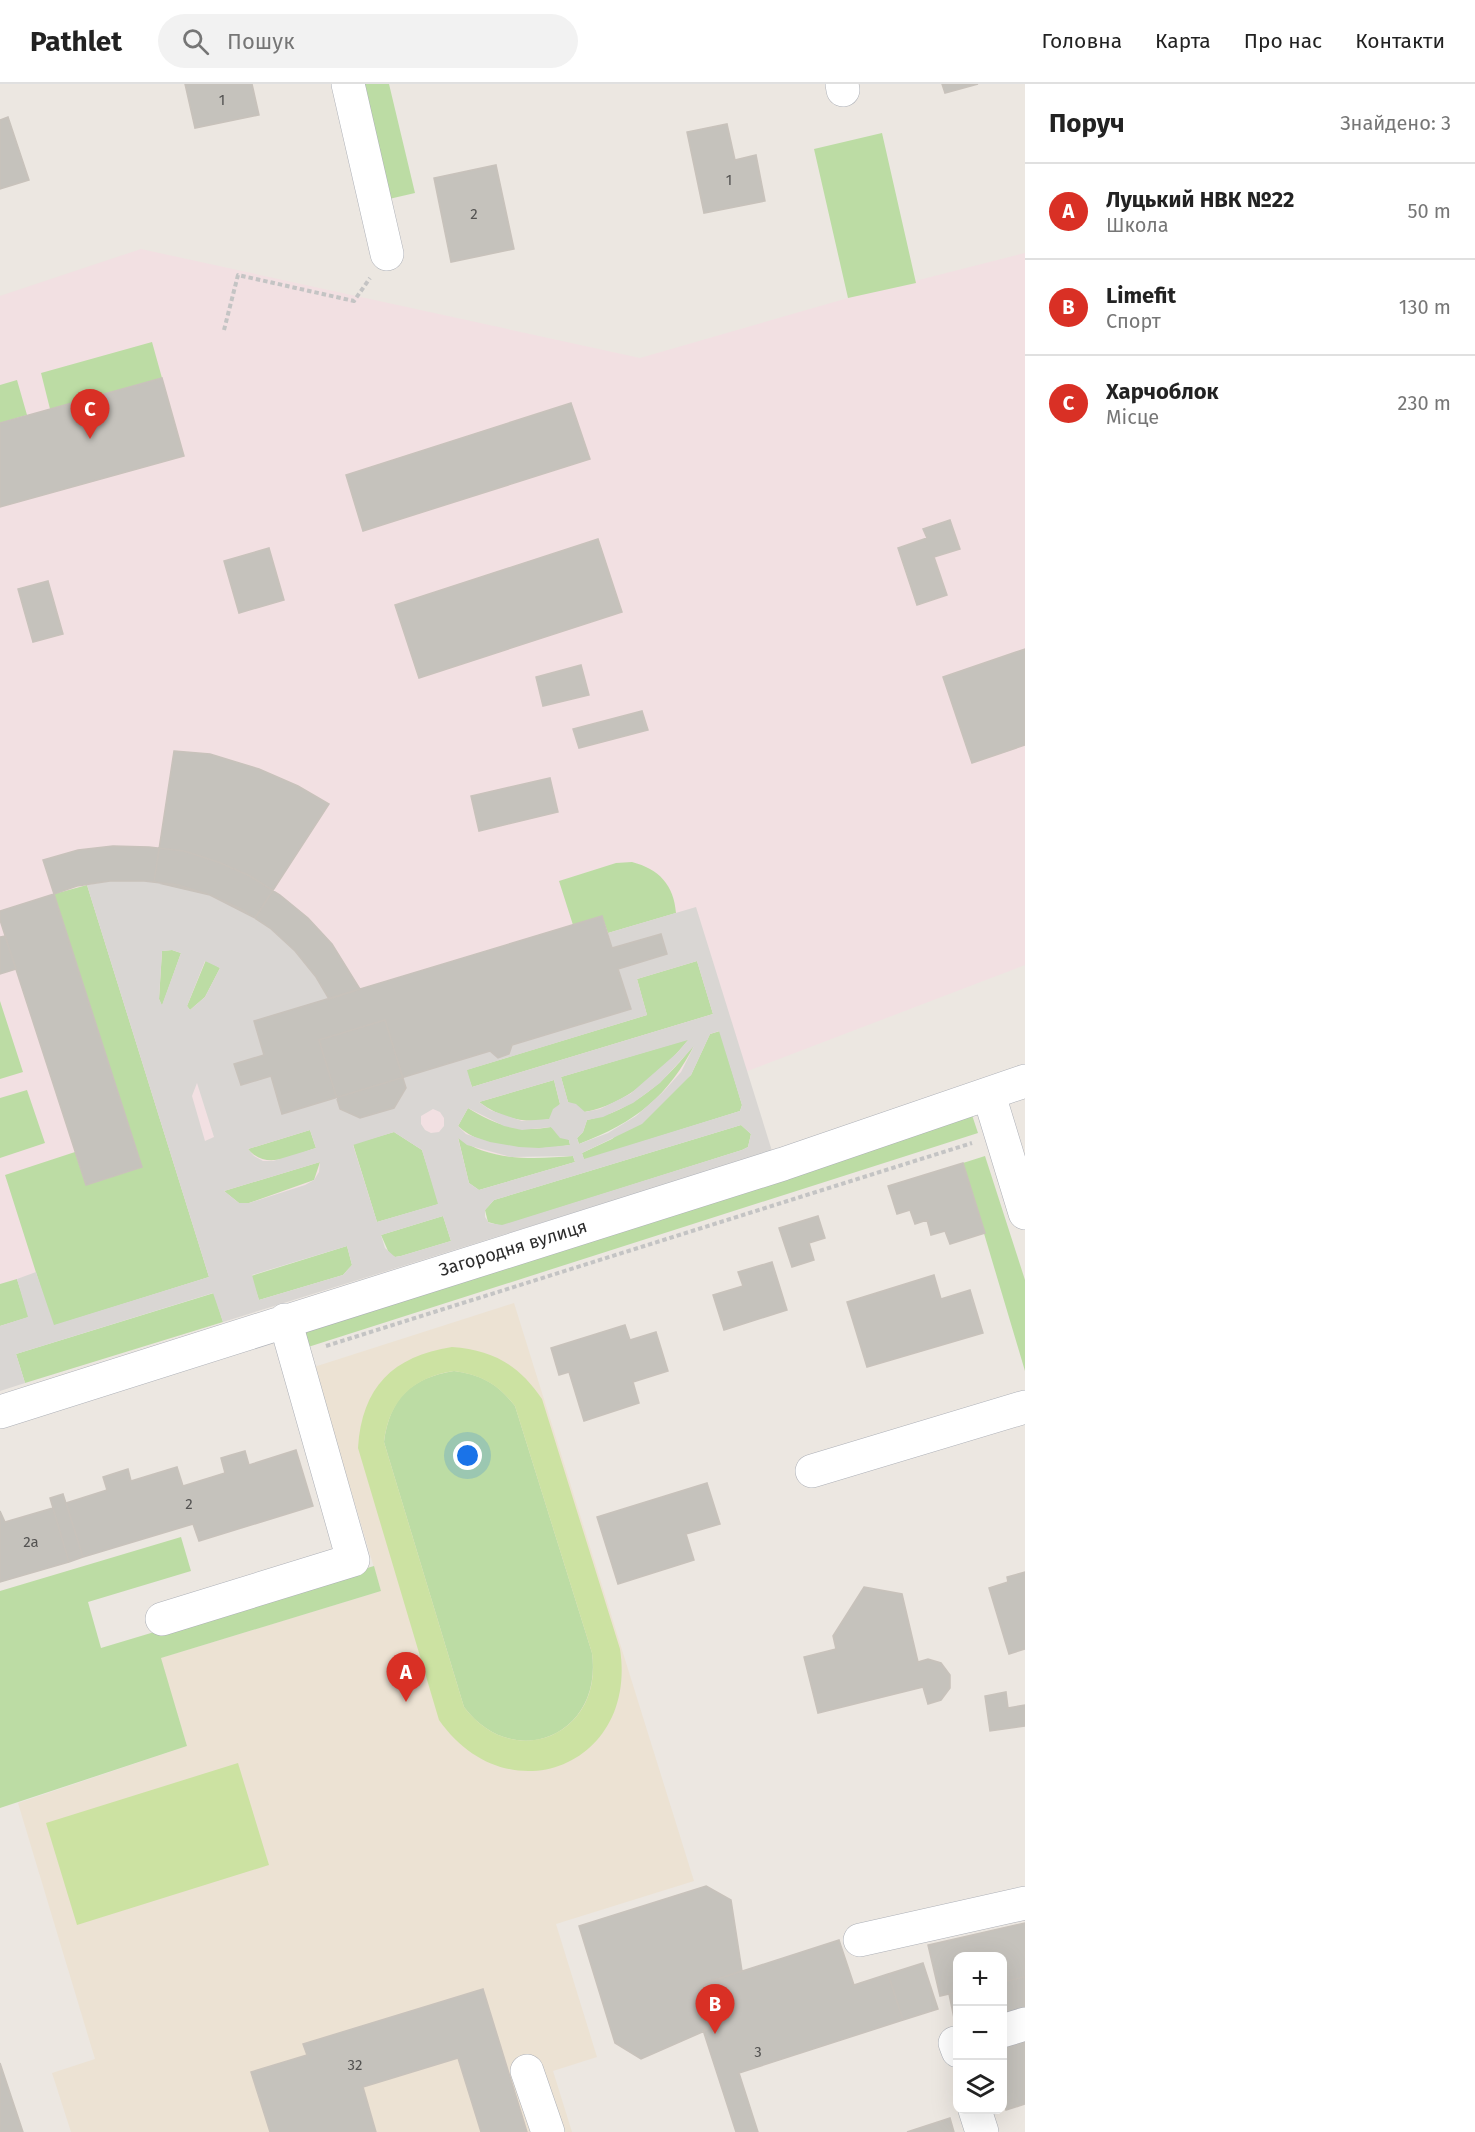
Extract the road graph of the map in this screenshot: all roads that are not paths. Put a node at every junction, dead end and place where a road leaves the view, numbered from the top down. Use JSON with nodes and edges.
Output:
{"nodes":[{"id":1,"x":348,"y":84,"type":"edge"},
{"id":2,"x":387,"y":254,"type":"road end"},
{"id":3,"x":1025,"y":1081,"type":"edge"},
{"id":4,"x":989,"y":1095,"type":"junction"},
{"id":5,"x":1025,"y":1213,"type":"edge"},
{"id":6,"x":285,"y":1320,"type":"junction"},
{"id":7,"x":1025,"y":1407,"type":"edge"},
{"id":8,"x":0,"y":1412,"type":"edge"},
{"id":9,"x":812,"y":1471,"type":"dead end"},
{"id":10,"x":162,"y":1619,"type":"dead end"},
{"id":11,"x":1025,"y":1904,"type":"edge"},
{"id":12,"x":860,"y":1940,"type":"dead end"},
{"id":13,"x":1025,"y":2024,"type":"edge"},
{"id":14,"x":1007,"y":2029,"type":"edge"},
{"id":15,"x":527,"y":2071,"type":"dead end"},
{"id":16,"x":977,"y":2114,"type":"edge"},
{"id":17,"x":548,"y":2132,"type":"edge"},
{"id":18,"x":982,"y":2132,"type":"edge"}],
"edges":[{"from":1,"to":2,"type":"street"},
{"from":3,"to":4,"type":"street","name":"Загородня вулиця"},
{"from":4,"to":5,"type":"street"},
{"from":4,"to":6,"type":"street","name":"Загородня вулиця"},
{"from":6,"to":8,"type":"street","name":"Загородня вулиця"},
{"from":6,"to":10,"type":"street"},
{"from":7,"to":9,"type":"street"},
{"from":11,"to":12,"type":"street"},
{"from":13,"to":14,"type":"street"},
{"from":15,"to":17,"type":"street"},
{"from":16,"to":18,"type":"street"}]}
